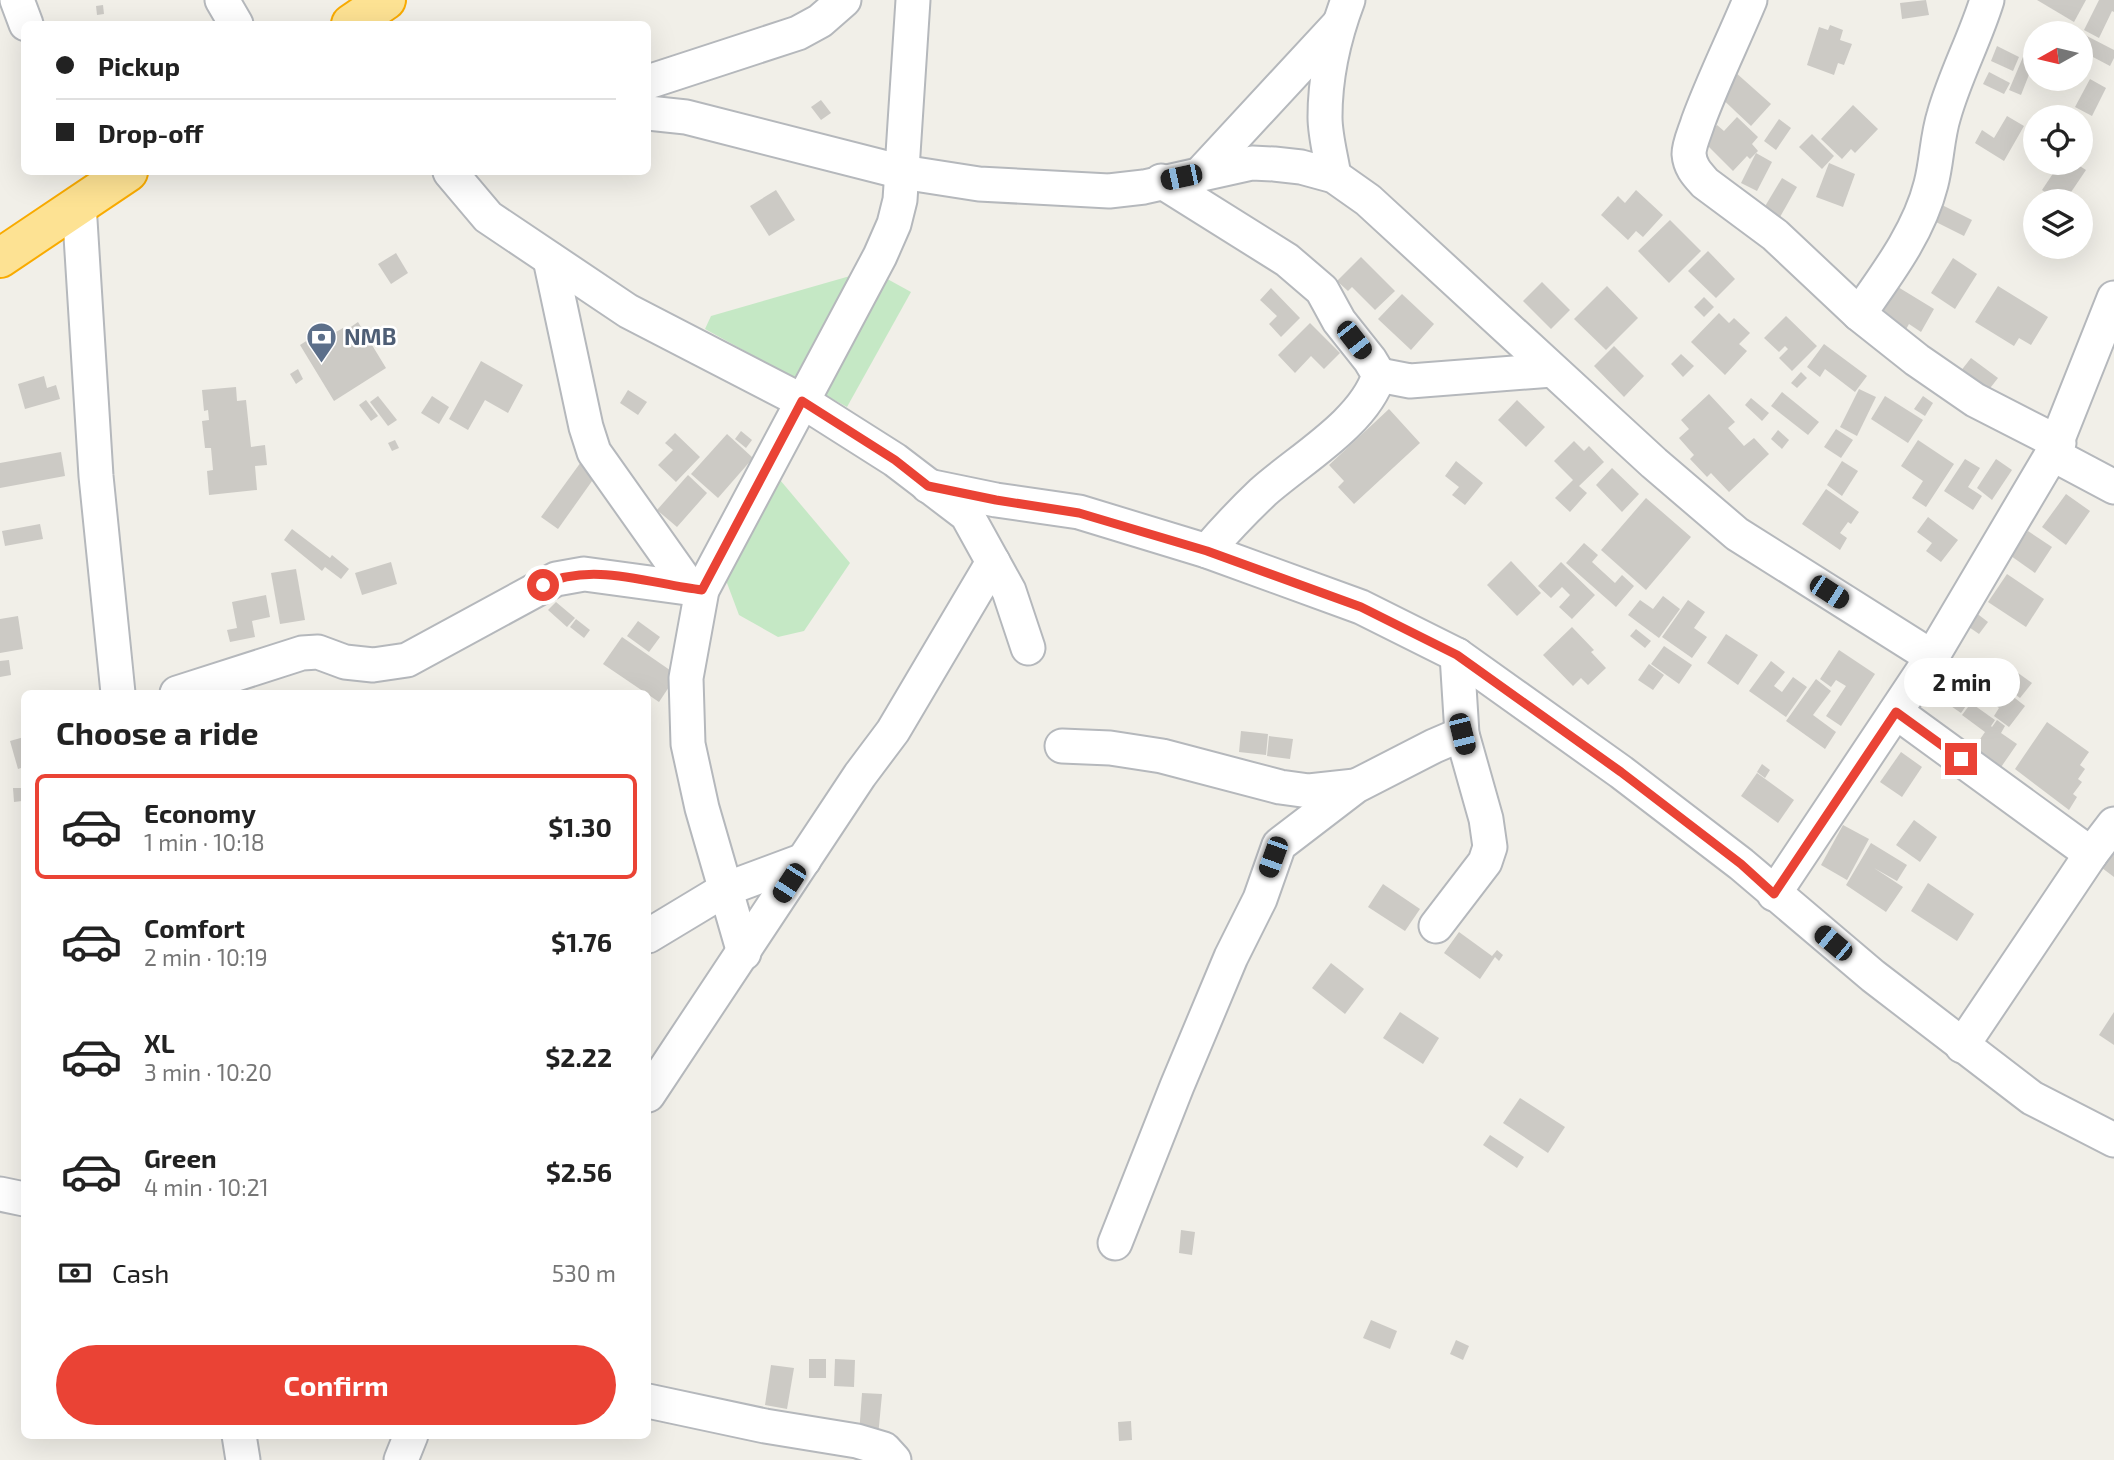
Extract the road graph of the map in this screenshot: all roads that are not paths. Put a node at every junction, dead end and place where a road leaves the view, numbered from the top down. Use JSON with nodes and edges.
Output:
{"nodes":[{"id":1,"x":18,"y":0,"type":"edge"},
{"id":2,"x":222,"y":0,"type":"edge"},
{"id":3,"x":386,"y":0,"type":"edge"},
{"id":4,"x":844,"y":0,"type":"edge"},
{"id":5,"x":913,"y":0,"type":"edge"},
{"id":6,"x":1750,"y":0,"type":"edge"},
{"id":7,"x":1987,"y":0,"type":"edge"},
{"id":8,"x":1343,"y":12,"type":"edge"},
{"id":9,"x":25,"y":21,"type":"edge"},
{"id":10,"x":234,"y":21,"type":"edge"},
{"id":11,"x":355,"y":21,"type":"edge"},
{"id":12,"x":651,"y":81,"type":"edge"},
{"id":13,"x":651,"y":113,"type":"edge"},
{"id":14,"x":902,"y":172,"type":"junction"},
{"id":15,"x":1201,"y":173,"type":"junction"},
{"id":16,"x":123,"y":175,"type":"edge"},
{"id":17,"x":453,"y":175,"type":"edge"},
{"id":18,"x":1334,"y":176,"type":"junction"},
{"id":19,"x":1161,"y":181,"type":"junction"},
{"id":20,"x":79,"y":204,"type":"junction"},
{"id":21,"x":0,"y":258,"type":"edge"},
{"id":22,"x":550,"y":258,"type":"junction"},
{"id":23,"x":2114,"y":298,"type":"edge"},
{"id":24,"x":1859,"y":314,"type":"junction"},
{"id":25,"x":1552,"y":370,"type":"junction"},
{"id":26,"x":1379,"y":375,"type":"junction"},
{"id":27,"x":802,"y":401,"type":"junction"},
{"id":28,"x":2056,"y":449,"type":"junction"},
{"id":29,"x":928,"y":486,"type":"junction"},
{"id":30,"x":2114,"y":487,"type":"edge"},
{"id":31,"x":1207,"y":551,"type":"junction"},
{"id":32,"x":993,"y":562,"type":"junction"},
{"id":33,"x":696,"y":590,"type":"junction"},
{"id":34,"x":1028,"y":648,"type":"dead end"},
{"id":35,"x":1457,"y":655,"type":"junction"},
{"id":36,"x":1932,"y":657,"type":"junction"},
{"id":37,"x":118,"y":690,"type":"edge"},
{"id":38,"x":186,"y":690,"type":"edge"},
{"id":39,"x":1896,"y":712,"type":"junction"},
{"id":40,"x":1462,"y":734,"type":"junction"},
{"id":41,"x":1062,"y":746,"type":"dead end"},
{"id":42,"x":1356,"y":786,"type":"junction"},
{"id":43,"x":2114,"y":824,"type":"edge"},
{"id":44,"x":2091,"y":854,"type":"junction"},
{"id":45,"x":804,"y":860,"type":"junction"},
{"id":46,"x":726,"y":889,"type":"junction"},
{"id":47,"x":1774,"y":894,"type":"junction"},
{"id":48,"x":1436,"y":926,"type":"dead end"},
{"id":49,"x":651,"y":934,"type":"edge"},
{"id":50,"x":744,"y":953,"type":"junction"},
{"id":51,"x":1962,"y":1046,"type":"junction"},
{"id":52,"x":651,"y":1091,"type":"edge"},
{"id":53,"x":2114,"y":1140,"type":"edge"},
{"id":54,"x":0,"y":1194,"type":"edge"},
{"id":55,"x":21,"y":1198,"type":"edge"},
{"id":56,"x":1115,"y":1244,"type":"dead end"},
{"id":57,"x":651,"y":1402,"type":"edge"},
{"id":58,"x":240,"y":1439,"type":"edge"},
{"id":59,"x":409,"y":1439,"type":"edge"},
{"id":60,"x":243,"y":1460,"type":"edge"},
{"id":61,"x":401,"y":1460,"type":"edge"},
{"id":62,"x":894,"y":1460,"type":"edge"}],
"edges":[{"from":1,"to":9,"type":"street"},
{"from":2,"to":10,"type":"street"},
{"from":3,"to":11,"type":"highway"},
{"from":4,"to":12,"type":"street"},
{"from":5,"to":14,"type":"street"},
{"from":6,"to":24,"type":"street"},
{"from":7,"to":24,"type":"street"},
{"from":8,"to":15,"type":"street"},
{"from":8,"to":18,"type":"street"},
{"from":13,"to":14,"type":"street"},
{"from":14,"to":19,"type":"street"},
{"from":14,"to":27,"type":"street"},
{"from":15,"to":18,"type":"street"},
{"from":15,"to":19,"type":"street"},
{"from":16,"to":20,"type":"highway"},
{"from":17,"to":22,"type":"street"},
{"from":18,"to":25,"type":"street"},
{"from":19,"to":26,"type":"street"},
{"from":20,"to":21,"type":"highway"},
{"from":20,"to":37,"type":"street"},
{"from":22,"to":27,"type":"street"},
{"from":22,"to":33,"type":"street"},
{"from":23,"to":28,"type":"street"},
{"from":24,"to":28,"type":"street"},
{"from":25,"to":26,"type":"street"},
{"from":25,"to":36,"type":"street"},
{"from":26,"to":31,"type":"street"},
{"from":27,"to":29,"type":"street"},
{"from":27,"to":33,"type":"street"},
{"from":28,"to":30,"type":"street"},
{"from":28,"to":36,"type":"street"},
{"from":29,"to":31,"type":"street"},
{"from":29,"to":32,"type":"street"},
{"from":31,"to":35,"type":"street"},
{"from":32,"to":34,"type":"street"},
{"from":32,"to":45,"type":"street"},
{"from":33,"to":38,"type":"street"},
{"from":33,"to":46,"type":"street"},
{"from":35,"to":40,"type":"street"},
{"from":35,"to":47,"type":"street"},
{"from":36,"to":39,"type":"street"},
{"from":39,"to":44,"type":"street"},
{"from":39,"to":47,"type":"street"},
{"from":40,"to":42,"type":"street"},
{"from":40,"to":48,"type":"street"},
{"from":41,"to":42,"type":"street"},
{"from":42,"to":56,"type":"street"},
{"from":43,"to":44,"type":"street"},
{"from":44,"to":51,"type":"street"},
{"from":45,"to":46,"type":"street"},
{"from":45,"to":50,"type":"street"},
{"from":46,"to":49,"type":"street"},
{"from":46,"to":50,"type":"street"},
{"from":47,"to":51,"type":"street"},
{"from":50,"to":52,"type":"street"},
{"from":51,"to":53,"type":"street"},
{"from":54,"to":55,"type":"street"},
{"from":57,"to":62,"type":"street"},
{"from":58,"to":60,"type":"street"},
{"from":59,"to":61,"type":"street"}]}
